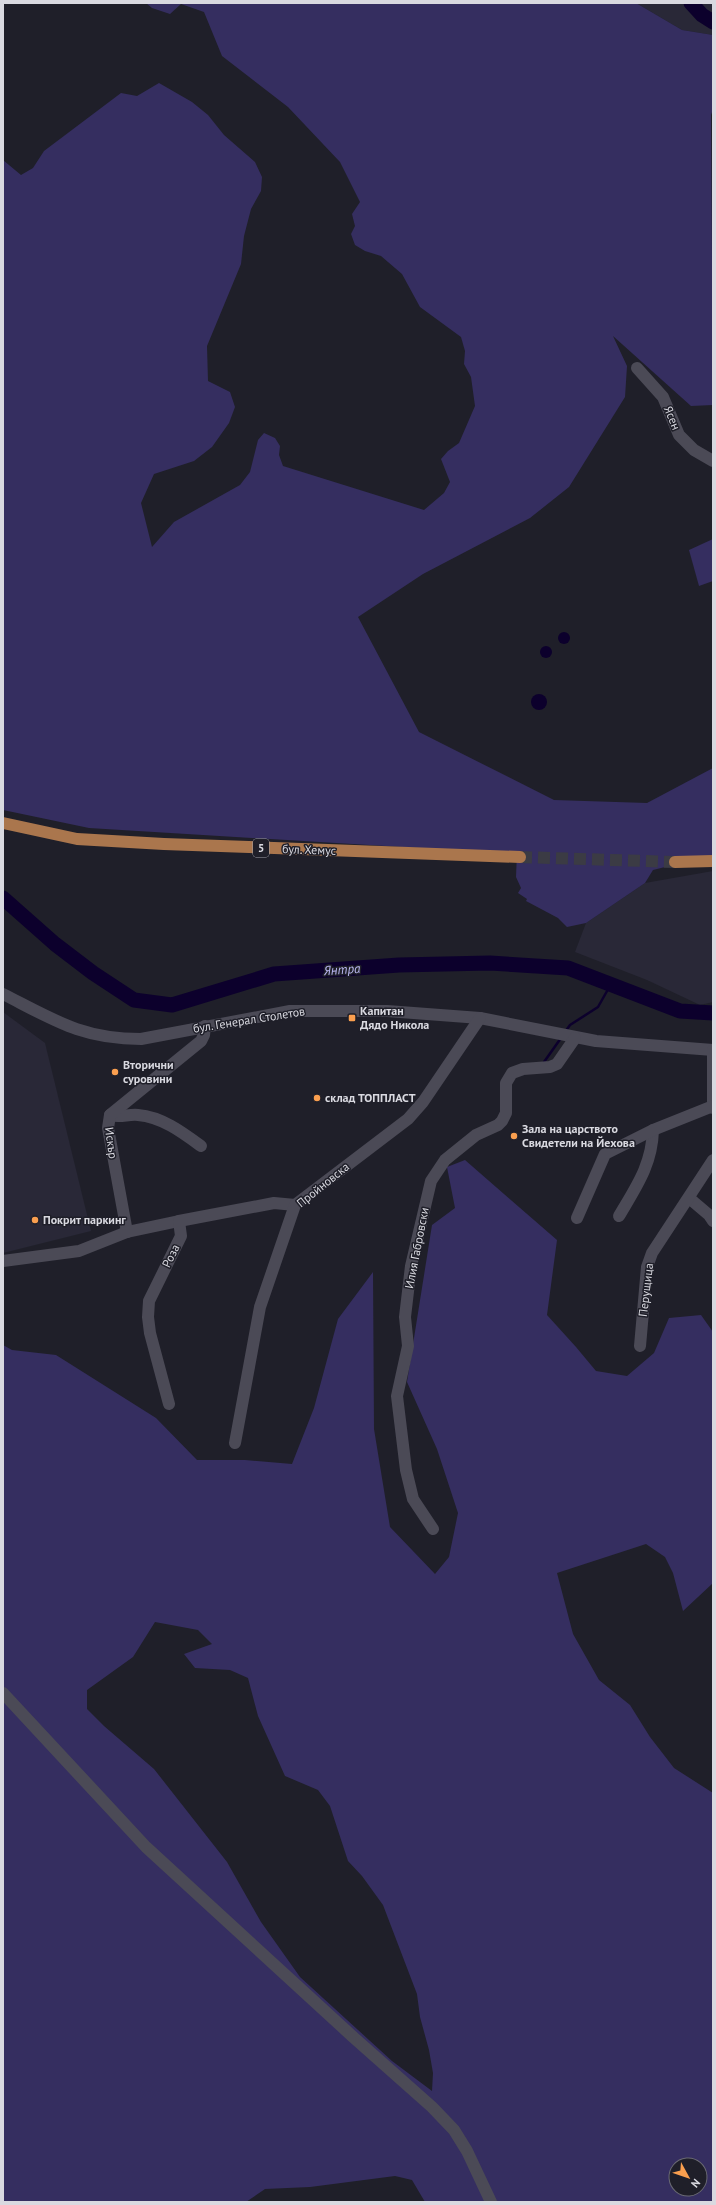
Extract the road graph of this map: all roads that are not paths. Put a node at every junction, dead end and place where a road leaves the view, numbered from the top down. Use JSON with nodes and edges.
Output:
{"nodes":[{"id":1,"x":638,"y":368,"type":"dead end"},
{"id":2,"x":713,"y":461,"type":"edge"},
{"id":3,"x":3,"y":823,"type":"edge"},
{"id":4,"x":520,"y":857,"type":"tunnel mouth"},
{"id":5,"x":713,"y":861,"type":"edge"},
{"id":6,"x":674,"y":862,"type":"tunnel mouth"},
{"id":7,"x":3,"y":994,"type":"edge"},
{"id":8,"x":480,"y":1018,"type":"junction"},
{"id":9,"x":204,"y":1026,"type":"junction"},
{"id":10,"x":567,"y":1036,"type":"junction"},
{"id":11,"x":713,"y":1050,"type":"edge"},
{"id":12,"x":713,"y":1107,"type":"edge"},
{"id":13,"x":110,"y":1115,"type":"junction"},
{"id":14,"x":653,"y":1130,"type":"junction"},
{"id":15,"x":201,"y":1146,"type":"dead end"},
{"id":16,"x":713,"y":1160,"type":"edge"},
{"id":17,"x":689,"y":1198,"type":"junction"},
{"id":18,"x":295,"y":1206,"type":"junction"},
{"id":19,"x":619,"y":1216,"type":"dead end"},
{"id":20,"x":578,"y":1218,"type":"dead end"},
{"id":21,"x":713,"y":1221,"type":"edge"},
{"id":22,"x":179,"y":1222,"type":"junction"},
{"id":23,"x":127,"y":1232,"type":"junction"},
{"id":24,"x":3,"y":1261,"type":"edge"},
{"id":25,"x":640,"y":1346,"type":"dead end"},
{"id":26,"x":169,"y":1404,"type":"dead end"},
{"id":27,"x":235,"y":1443,"type":"dead end"},
{"id":28,"x":433,"y":1528,"type":"dead end"},
{"id":29,"x":3,"y":1693,"type":"edge"},
{"id":30,"x":491,"y":2202,"type":"edge"}],
"edges":[{"from":1,"to":2,"type":"street","name":"Ясен"},
{"from":3,"to":4,"type":"main road","name":"бул. Хемус","number":"5"},
{"from":5,"to":6,"type":"main road"},
{"from":7,"to":9,"type":"street","name":"бул. Генерал Столетов"},
{"from":8,"to":9,"type":"street","name":"бул. Генерал Столетов"},
{"from":8,"to":10,"type":"street","name":"бул. Генерал Столетов"},
{"from":8,"to":18,"type":"street","name":"Пройновска"},
{"from":9,"to":13,"type":"street","name":"Искър"},
{"from":10,"to":11,"type":"street"},
{"from":10,"to":28,"type":"street","name":"Илия Габровски"},
{"from":11,"to":12,"type":"street"},
{"from":12,"to":14,"type":"street"},
{"from":13,"to":15,"type":"street"},
{"from":13,"to":23,"type":"street","name":"Искър"},
{"from":14,"to":19,"type":"street"},
{"from":14,"to":20,"type":"street"},
{"from":16,"to":17,"type":"street","name":"Перущица"},
{"from":17,"to":21,"type":"street"},
{"from":17,"to":25,"type":"street","name":"Перущица"},
{"from":18,"to":22,"type":"street"},
{"from":18,"to":27,"type":"street","name":"Пройновска"},
{"from":22,"to":23,"type":"street"},
{"from":22,"to":26,"type":"street","name":"Роза"},
{"from":23,"to":24,"type":"street"},
{"from":29,"to":30,"type":"street"}]}
